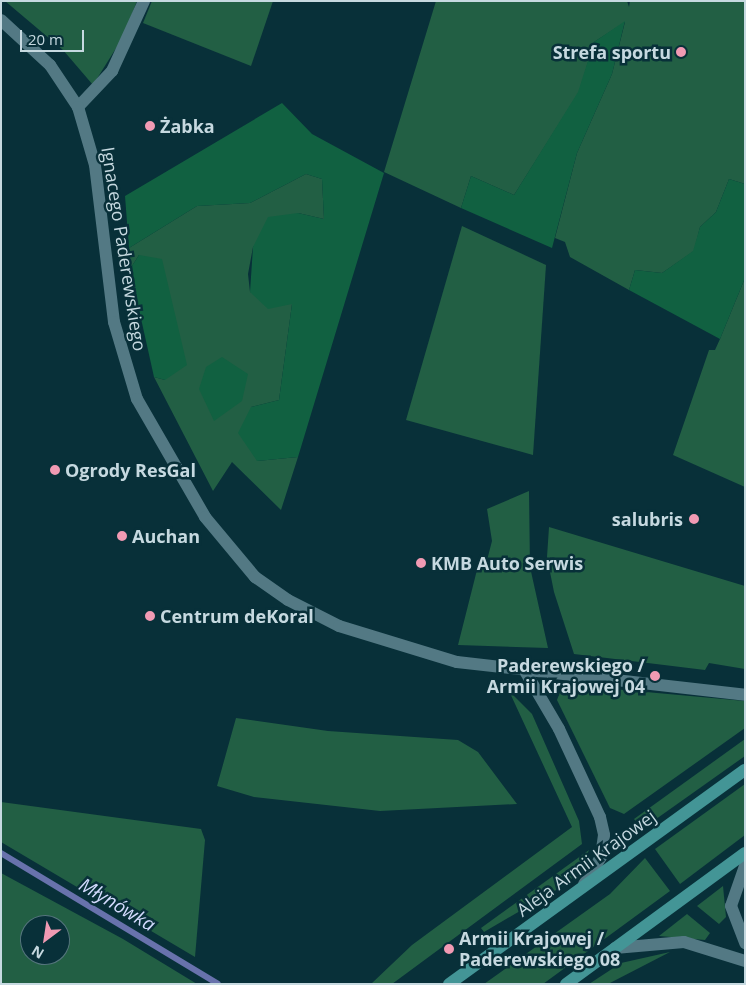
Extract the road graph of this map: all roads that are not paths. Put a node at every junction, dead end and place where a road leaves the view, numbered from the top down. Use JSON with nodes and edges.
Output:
{"nodes":[{"id":1,"x":144,"y":1,"type":"edge"},
{"id":2,"x":1,"y":20,"type":"edge"},
{"id":3,"x":78,"y":107,"type":"junction"},
{"id":4,"x":525,"y":671,"type":"junction"},
{"id":5,"x":745,"y":695,"type":"edge"},
{"id":6,"x":745,"y":770,"type":"edge"},
{"id":7,"x":745,"y":853,"type":"edge"},
{"id":8,"x":745,"y":866,"type":"edge"},
{"id":9,"x":579,"y":890,"type":"junction"},
{"id":10,"x":745,"y":943,"type":"edge"},
{"id":11,"x":615,"y":948,"type":"junction"},
{"id":12,"x":745,"y":961,"type":"edge"},
{"id":13,"x":448,"y":984,"type":"edge"},
{"id":14,"x":566,"y":984,"type":"edge"}],
"edges":[{"from":1,"to":3,"type":"street"},
{"from":2,"to":3,"type":"street","name":"Ignacego Paderewskiego"},
{"from":3,"to":4,"type":"street","name":"Ignacego Paderewskiego"},
{"from":4,"to":5,"type":"street","name":"Ignacego Paderewskiego"},
{"from":4,"to":9,"type":"street"},
{"from":6,"to":9,"type":"main road","name":"Aleja Armii Krajowej"},
{"from":7,"to":11,"type":"main road"},
{"from":8,"to":10,"type":"street"},
{"from":9,"to":13,"type":"main road","name":"Aleja Armii Krajowej"},
{"from":11,"to":12,"type":"street"},
{"from":11,"to":14,"type":"main road"}]}
